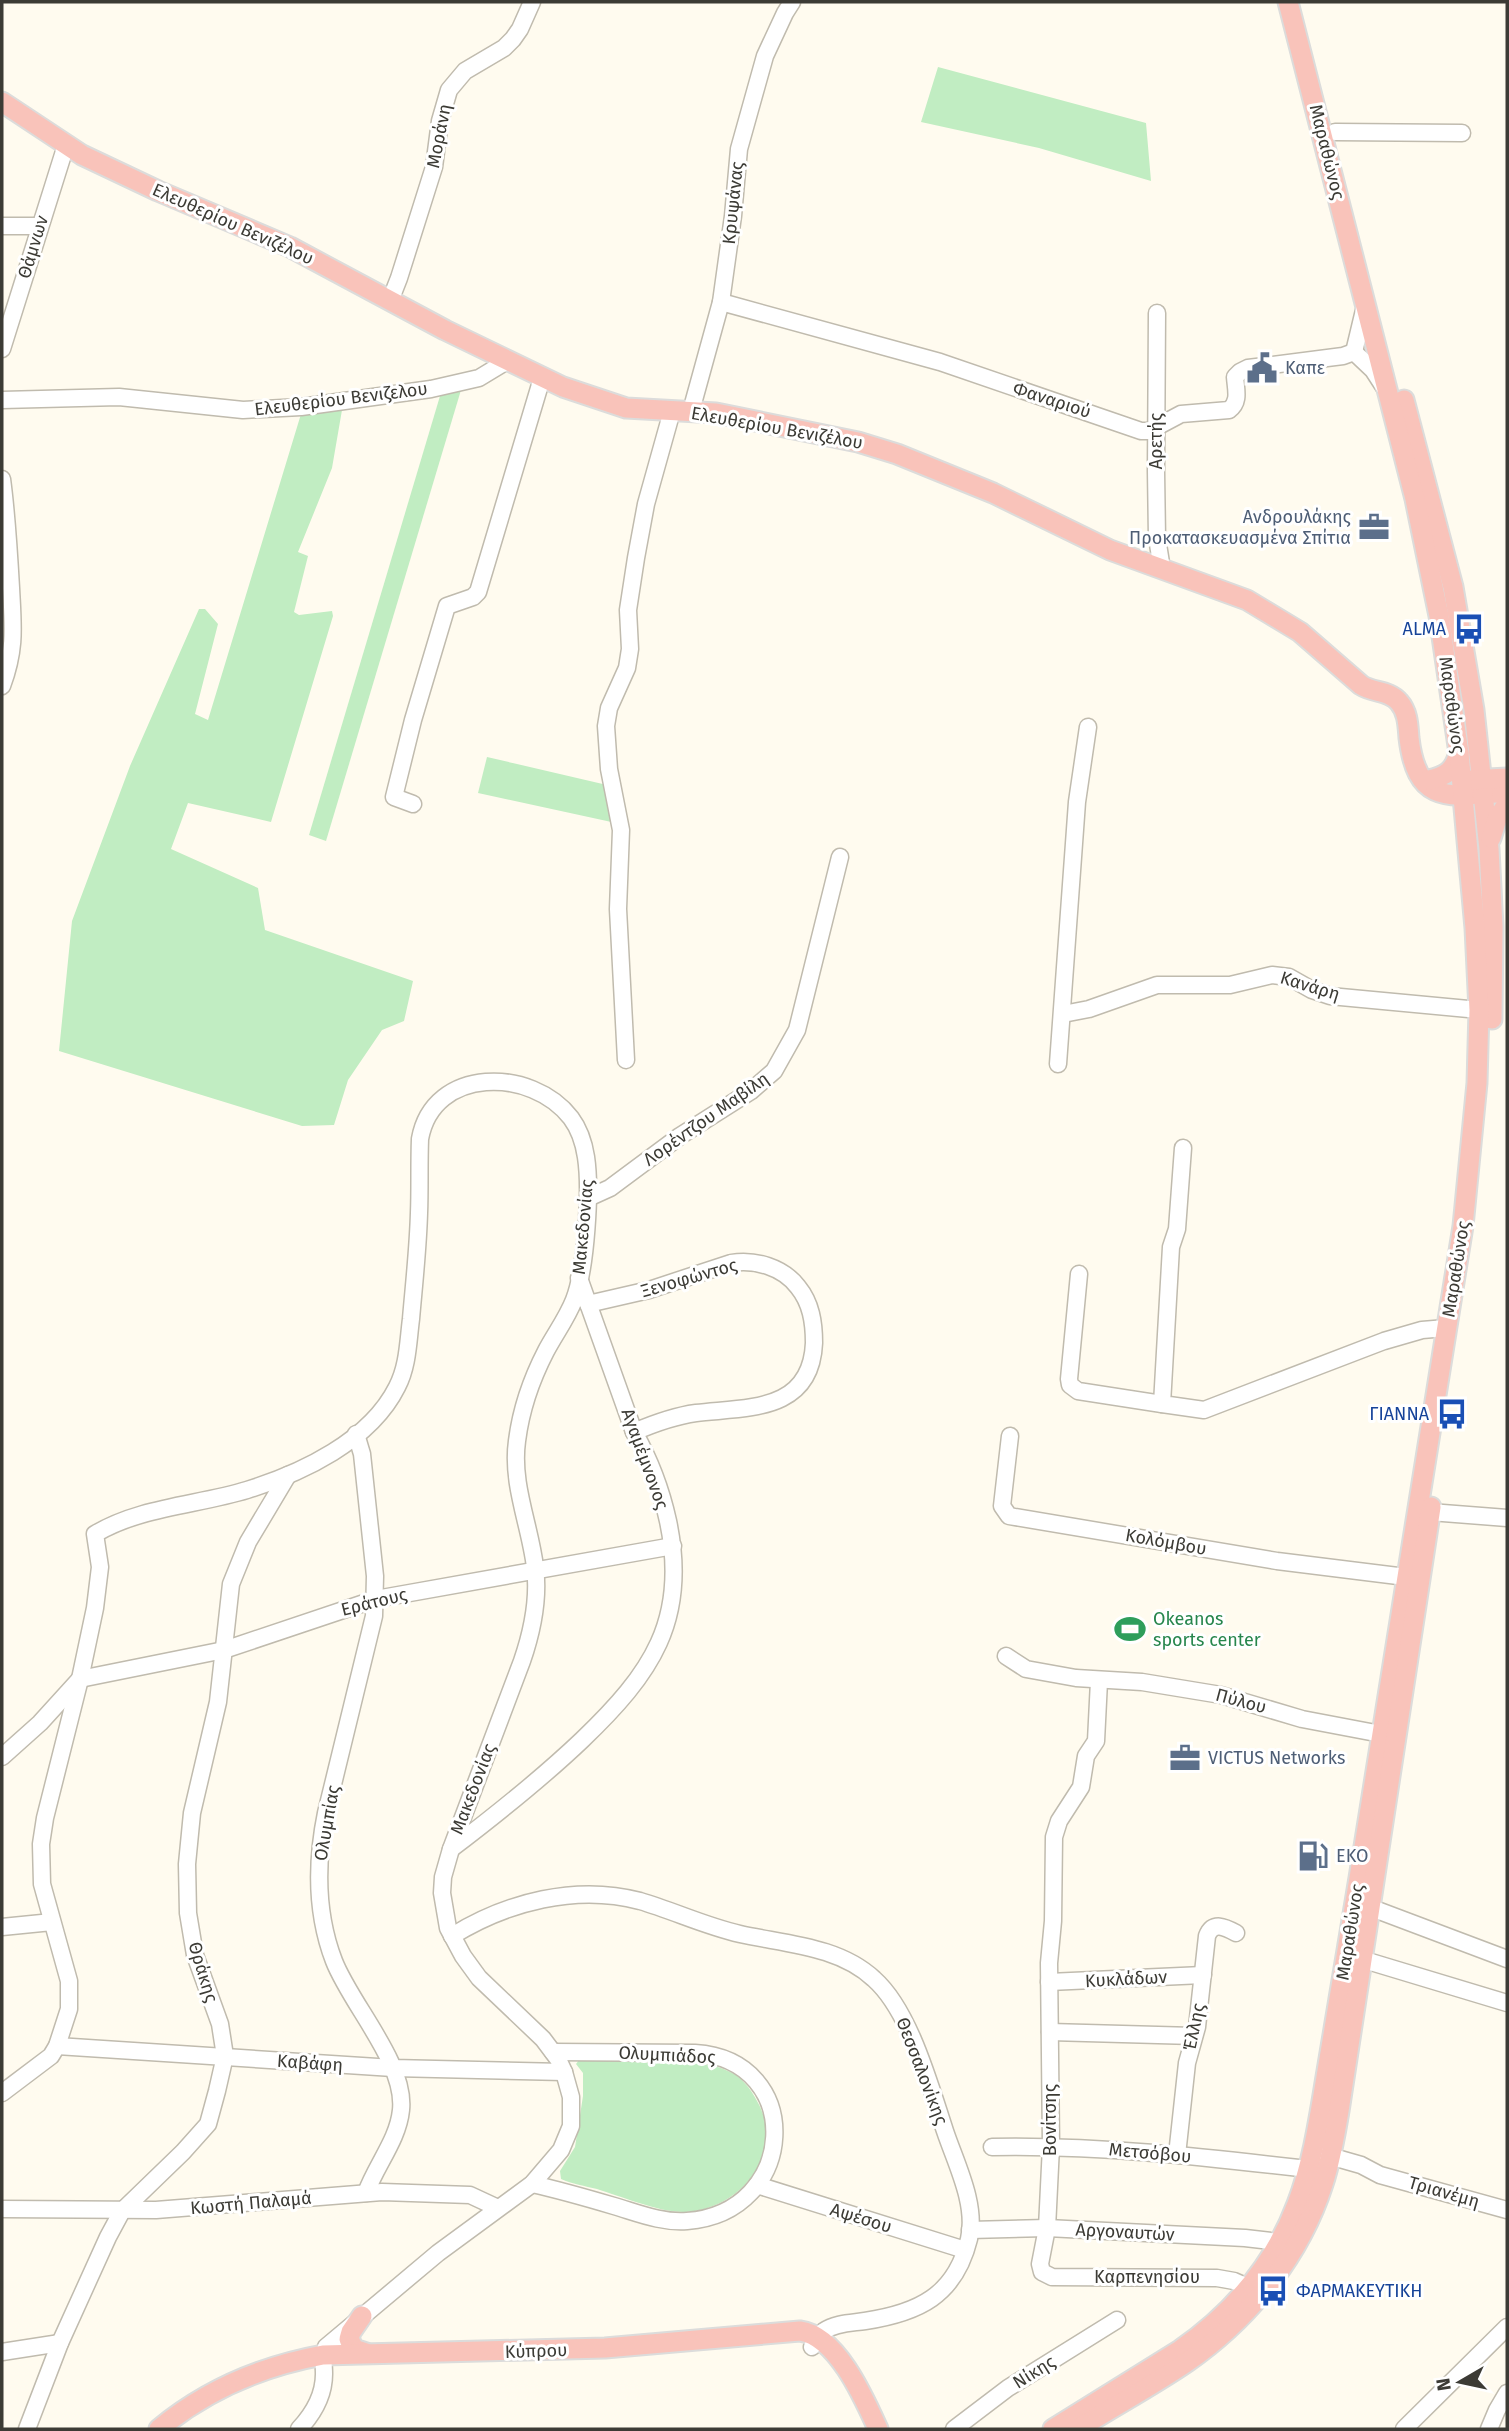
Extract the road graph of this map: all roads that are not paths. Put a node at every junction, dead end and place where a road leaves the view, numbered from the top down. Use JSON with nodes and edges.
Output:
{"nodes":[{"id":1,"x":532,"y":2,"type":"edge"},
{"id":2,"x":792,"y":2,"type":"edge"},
{"id":3,"x":1288,"y":2,"type":"edge"},
{"id":4,"x":1302,"y":2,"type":"edge"},
{"id":5,"x":2,"y":102,"type":"edge"},
{"id":6,"x":1335,"y":132,"type":"junction"},
{"id":7,"x":1462,"y":133,"type":"dead end"},
{"id":8,"x":66,"y":145,"type":"junction"},
{"id":9,"x":2,"y":226,"type":"edge"},
{"id":10,"x":39,"y":226,"type":"junction"},
{"id":11,"x":1365,"y":299,"type":"junction"},
{"id":12,"x":390,"y":301,"type":"junction"},
{"id":13,"x":721,"y":302,"type":"junction"},
{"id":14,"x":1157,"y":313,"type":"dead end"},
{"id":15,"x":2,"y":349,"type":"edge"},
{"id":16,"x":1354,"y":352,"type":"junction"},
{"id":17,"x":508,"y":361,"type":"junction"},
{"id":18,"x":541,"y":378,"type":"junction"},
{"id":19,"x":1390,"y":397,"type":"junction"},
{"id":20,"x":2,"y":400,"type":"edge"},
{"id":21,"x":682,"y":411,"type":"junction"},
{"id":22,"x":1156,"y":426,"type":"junction"},
{"id":23,"x":2,"y":479,"type":"edge"},
{"id":24,"x":1162,"y":569,"type":"junction"},
{"id":25,"x":2,"y":686,"type":"edge"},
{"id":26,"x":1088,"y":727,"type":"dead end"},
{"id":27,"x":1459,"y":753,"type":"junction"},
{"id":28,"x":1424,"y":777,"type":"junction"},
{"id":29,"x":1507,"y":778,"type":"edge"},
{"id":30,"x":1484,"y":786,"type":"junction"},
{"id":31,"x":1462,"y":788,"type":"junction"},
{"id":32,"x":1507,"y":792,"type":"edge"},
{"id":33,"x":1507,"y":803,"type":"edge"},
{"id":34,"x":413,"y":804,"type":"dead end"},
{"id":35,"x":1489,"y":849,"type":"junction"},
{"id":36,"x":840,"y":857,"type":"dead end"},
{"id":37,"x":1479,"y":1010,"type":"junction"},
{"id":38,"x":1063,"y":1014,"type":"junction"},
{"id":39,"x":626,"y":1060,"type":"dead end"},
{"id":40,"x":1058,"y":1064,"type":"dead end"},
{"id":41,"x":1182,"y":1148,"type":"dead end"},
{"id":42,"x":588,"y":1198,"type":"junction"},
{"id":43,"x":1079,"y":1273,"type":"dead end"},
{"id":44,"x":579,"y":1278,"type":"junction"},
{"id":45,"x":588,"y":1304,"type":"junction"},
{"id":46,"x":1447,"y":1328,"type":"junction"},
{"id":47,"x":1161,"y":1404,"type":"junction"},
{"id":48,"x":635,"y":1432,"type":"junction"},
{"id":49,"x":356,"y":1434,"type":"junction"},
{"id":50,"x":1010,"y":1436,"type":"dead end"},
{"id":51,"x":288,"y":1475,"type":"junction"},
{"id":52,"x":1430,"y":1512,"type":"junction"},
{"id":53,"x":1507,"y":1518,"type":"edge"},
{"id":54,"x":673,"y":1546,"type":"junction"},
{"id":55,"x":536,"y":1570,"type":"junction"},
{"id":56,"x":1406,"y":1577,"type":"junction"},
{"id":57,"x":376,"y":1599,"type":"junction"},
{"id":58,"x":224,"y":1650,"type":"junction"},
{"id":59,"x":1006,"y":1656,"type":"dead end"},
{"id":60,"x":80,"y":1679,"type":"junction"},
{"id":61,"x":1099,"y":1681,"type":"junction"},
{"id":62,"x":1381,"y":1734,"type":"junction"},
{"id":63,"x":2,"y":1757,"type":"edge"},
{"id":64,"x":451,"y":1849,"type":"junction"},
{"id":65,"x":1369,"y":1907,"type":"junction"},
{"id":66,"x":52,"y":1922,"type":"junction"},
{"id":67,"x":2,"y":1927,"type":"edge"},
{"id":68,"x":1236,"y":1933,"type":"dead end"},
{"id":69,"x":452,"y":1936,"type":"junction"},
{"id":70,"x":1361,"y":1959,"type":"junction"},
{"id":71,"x":1507,"y":1959,"type":"edge"},
{"id":72,"x":1203,"y":1975,"type":"junction"},
{"id":73,"x":1049,"y":1982,"type":"junction"},
{"id":74,"x":1507,"y":2003,"type":"edge"},
{"id":75,"x":1050,"y":2032,"type":"junction"},
{"id":76,"x":1194,"y":2036,"type":"junction"},
{"id":77,"x":57,"y":2046,"type":"junction"},
{"id":78,"x":553,"y":2052,"type":"junction"},
{"id":79,"x":225,"y":2056,"type":"junction"},
{"id":80,"x":393,"y":2068,"type":"junction"},
{"id":81,"x":564,"y":2072,"type":"junction"},
{"id":82,"x":2,"y":2094,"type":"edge"},
{"id":83,"x":1051,"y":2146,"type":"junction"},
{"id":84,"x":992,"y":2147,"type":"dead end"},
{"id":85,"x":1177,"y":2155,"type":"junction"},
{"id":86,"x":1318,"y":2161,"type":"junction"},
{"id":87,"x":532,"y":2184,"type":"junction"},
{"id":88,"x":757,"y":2185,"type":"junction"},
{"id":89,"x":366,"y":2193,"type":"junction"},
{"id":90,"x":2,"y":2208,"type":"edge"},
{"id":91,"x":498,"y":2208,"type":"junction"},
{"id":92,"x":1507,"y":2210,"type":"edge"},
{"id":93,"x":122,"y":2211,"type":"junction"},
{"id":94,"x":1047,"y":2228,"type":"junction"},
{"id":95,"x":970,"y":2231,"type":"junction"},
{"id":96,"x":1279,"y":2242,"type":"junction"},
{"id":97,"x":965,"y":2250,"type":"junction"},
{"id":98,"x":1044,"y":2274,"type":"joint"},
{"id":99,"x":1250,"y":2288,"type":"junction"},
{"id":100,"x":362,"y":2316,"type":"junction"},
{"id":101,"x":1117,"y":2320,"type":"dead end"},
{"id":102,"x":1507,"y":2328,"type":"edge"},
{"id":103,"x":815,"y":2342,"type":"junction"},
{"id":104,"x":60,"y":2343,"type":"junction"},
{"id":105,"x":2,"y":2351,"type":"edge"},
{"id":106,"x":366,"y":2353,"type":"junction"},
{"id":107,"x":324,"y":2361,"type":"junction"},
{"id":108,"x":1507,"y":2392,"type":"edge"},
{"id":109,"x":1502,"y":2415,"type":"edge"},
{"id":110,"x":27,"y":2429,"type":"edge"},
{"id":111,"x":159,"y":2429,"type":"edge"},
{"id":112,"x":178,"y":2429,"type":"edge"},
{"id":113,"x":299,"y":2429,"type":"edge"},
{"id":114,"x":865,"y":2429,"type":"edge"},
{"id":115,"x":878,"y":2429,"type":"edge"},
{"id":116,"x":954,"y":2429,"type":"edge"},
{"id":117,"x":1053,"y":2429,"type":"edge"},
{"id":118,"x":1078,"y":2429,"type":"edge"},
{"id":119,"x":1404,"y":2429,"type":"edge"},
{"id":120,"x":1489,"y":2429,"type":"edge"}],
"edges":[{"from":1,"to":12,"type":"street","name":"Μοράνη"},
{"from":2,"to":13,"type":"street","name":"Κρυψάνας"},
{"from":3,"to":11,"type":"main road","name":"Μαραθώνος"},
{"from":4,"to":6,"type":"main road","name":"Μαραθώνος"},
{"from":5,"to":8,"type":"main road","name":"Ελευθερίου Βενιζέλου"},
{"from":6,"to":7,"type":"street"},
{"from":6,"to":30,"type":"main road","name":"Μαραθώνος"},
{"from":8,"to":10,"type":"street","name":"Θάμνων"},
{"from":8,"to":12,"type":"main road","name":"Ελευθερίου Βενιζέλου"},
{"from":9,"to":10,"type":"street"},
{"from":10,"to":15,"type":"street","name":"Θάμνων"},
{"from":11,"to":16,"type":"street"},
{"from":11,"to":19,"type":"main road","name":"Μαραθώνος"},
{"from":12,"to":17,"type":"main road","name":"Ελευθερίου Βενιζέλου"},
{"from":13,"to":21,"type":"street","name":"Κρυψάνας"},
{"from":13,"to":22,"type":"street","name":"Φαναριού"},
{"from":14,"to":22,"type":"street","name":"Αρετής"},
{"from":16,"to":19,"type":"street"},
{"from":16,"to":22,"type":"street","name":"Φαναριού"},
{"from":17,"to":18,"type":"main road","name":"Ελευθερίου Βενιζέλου"},
{"from":17,"to":20,"type":"street","name":"Ελευθερίου Βενιζελου"},
{"from":18,"to":21,"type":"main road","name":"Ελευθερίου Βενιζέλου"},
{"from":18,"to":34,"type":"street"},
{"from":19,"to":27,"type":"main road","name":"Μαραθώνος"},
{"from":21,"to":24,"type":"main road","name":"Ελευθερίου Βενιζέλου"},
{"from":21,"to":39,"type":"street","name":"Κρυψάνας"},
{"from":22,"to":24,"type":"street","name":"Αρετής"},
{"from":23,"to":25,"type":"street"},
{"from":24,"to":28,"type":"main road","name":"Ελευθερίου Βενιζέλου"},
{"from":26,"to":38,"type":"street"},
{"from":27,"to":28,"type":"main road"},
{"from":27,"to":31,"type":"main road","name":"Μαραθώνος"},
{"from":28,"to":31,"type":"main road"},
{"from":29,"to":30,"type":"main road"},
{"from":30,"to":31,"type":"main road"},
{"from":30,"to":32,"type":"main road"},
{"from":30,"to":35,"type":"main road","name":"Μαραθώνος"},
{"from":31,"to":37,"type":"main road","name":"Μαραθώνος"},
{"from":33,"to":35,"type":"main road"},
{"from":35,"to":52,"type":"main road","name":"Μαραθώνος"},
{"from":36,"to":42,"type":"street","name":"Λορέντζου Μαβίλη"},
{"from":37,"to":38,"type":"street","name":"Κανάρη"},
{"from":37,"to":46,"type":"main road","name":"Μαραθώνος"},
{"from":38,"to":40,"type":"street"},
{"from":41,"to":47,"type":"street"},
{"from":42,"to":44,"type":"street","name":"Μακεδονίας"},
{"from":42,"to":49,"type":"street","name":"Μακεδονίας"},
{"from":43,"to":47,"type":"street"},
{"from":44,"to":45,"type":"street","name":"Αγαμέμνονος"},
{"from":44,"to":55,"type":"street","name":"Μακεδονίας"},
{"from":45,"to":48,"type":"street","name":"Αγαμέμνονος"},
{"from":45,"to":48,"type":"street","name":"Ξενοφώντος"},
{"from":46,"to":47,"type":"street"},
{"from":46,"to":56,"type":"main road","name":"Μαραθώνος"},
{"from":48,"to":54,"type":"street","name":"Αγαμέμνονος"},
{"from":49,"to":51,"type":"street","name":"Μακεδονίας"},
{"from":49,"to":57,"type":"street","name":"Ολυμπίας"},
{"from":50,"to":56,"type":"street","name":"Κολόμβου"},
{"from":51,"to":58,"type":"street","name":"Θράκης"},
{"from":51,"to":60,"type":"street","name":"Μακεδονίας"},
{"from":52,"to":53,"type":"street"},
{"from":52,"to":65,"type":"main road","name":"Μαραθώνος"},
{"from":54,"to":55,"type":"street","name":"Εράτους"},
{"from":54,"to":64,"type":"street","name":"Αγαμέμνονος"},
{"from":55,"to":57,"type":"street","name":"Εράτους"},
{"from":55,"to":64,"type":"street","name":"Μακεδονίας"},
{"from":56,"to":62,"type":"main road","name":"Μαραθώνος"},
{"from":57,"to":58,"type":"street","name":"Εράτους"},
{"from":57,"to":80,"type":"street","name":"Ολυμπίας"},
{"from":58,"to":60,"type":"street","name":"Εράτους"},
{"from":58,"to":79,"type":"street","name":"Θράκης"},
{"from":59,"to":61,"type":"street","name":"Πύλου"},
{"from":60,"to":63,"type":"street"},
{"from":60,"to":66,"type":"street","name":"Μακεδονίας"},
{"from":61,"to":62,"type":"street","name":"Πύλου"},
{"from":61,"to":73,"type":"street","name":"Βονίτσης"},
{"from":62,"to":86,"type":"main road","name":"Μαραθώνος"},
{"from":64,"to":69,"type":"street","name":"Μακεδονίας"},
{"from":65,"to":70,"type":"main road","name":"Μαραθώνος"},
{"from":65,"to":71,"type":"street"},
{"from":66,"to":67,"type":"street"},
{"from":66,"to":77,"type":"street","name":"Μακεδονίας"},
{"from":68,"to":72,"type":"street","name":"Έλλης"},
{"from":69,"to":78,"type":"street","name":"Μακεδονίας"},
{"from":69,"to":95,"type":"street","name":"Θεσσαλονίκης"},
{"from":70,"to":74,"type":"street"},
{"from":70,"to":86,"type":"main road","name":"Μαραθώνος"},
{"from":72,"to":73,"type":"street","name":"Κυκλάδων"},
{"from":72,"to":76,"type":"street","name":"Έλλης"},
{"from":73,"to":75,"type":"street","name":"Βονίτσης"},
{"from":75,"to":76,"type":"street"},
{"from":75,"to":83,"type":"street","name":"Βονίτσης"},
{"from":76,"to":85,"type":"street","name":"Έλλης"},
{"from":77,"to":79,"type":"street","name":"Καβάφη"},
{"from":77,"to":82,"type":"street","name":"Μακεδονίας"},
{"from":78,"to":81,"type":"street","name":"Μακεδονίας"},
{"from":78,"to":88,"type":"street","name":"Ολυμπιάδος"},
{"from":79,"to":80,"type":"street","name":"Καβάφη"},
{"from":79,"to":93,"type":"street","name":"Θράκης"},
{"from":80,"to":81,"type":"street","name":"Καβάφη"},
{"from":80,"to":89,"type":"street","name":"Ολυμπίας"},
{"from":81,"to":87,"type":"street","name":"Μακεδονίας"},
{"from":83,"to":84,"type":"street","name":"Μετσόβου"},
{"from":83,"to":85,"type":"street","name":"Μετσόβου"},
{"from":83,"to":94,"type":"street","name":"Βονίτσης"},
{"from":85,"to":86,"type":"street","name":"Μετσόβου"},
{"from":86,"to":92,"type":"street","name":"Τριανέμη"},
{"from":86,"to":96,"type":"main road","name":"Μαραθώνος"},
{"from":86,"to":118,"type":"main road","name":"Μαραθώνος"},
{"from":87,"to":88,"type":"street","name":"Ολυμπιάδος"},
{"from":87,"to":91,"type":"street","name":"Μακεδονίας"},
{"from":88,"to":97,"type":"street","name":"Αψέσου"},
{"from":89,"to":91,"type":"street","name":"Κωστή Παλαμά"},
{"from":89,"to":93,"type":"street","name":"Κωστή Παλαμά"},
{"from":90,"to":93,"type":"street","name":"Κωστή Παλαμά"},
{"from":91,"to":100,"type":"street","name":"Μακεδονίας"},
{"from":93,"to":104,"type":"street","name":"Θράκης"},
{"from":94,"to":95,"type":"street","name":"Αργοναυτών"},
{"from":94,"to":96,"type":"street","name":"Αργοναυτών"},
{"from":94,"to":98,"type":"street","name":"Βονίτσης"},
{"from":95,"to":97,"type":"street","name":"Θεσσαλονίκης"},
{"from":96,"to":99,"type":"main road","name":"Μαραθώνος"},
{"from":97,"to":103,"type":"street","name":"Θεσσαλονίκης"},
{"from":98,"to":99,"type":"street","name":"Καρπενησίου"},
{"from":99,"to":117,"type":"main road","name":"Μαραθώνος"},
{"from":100,"to":106,"type":"main road"},
{"from":100,"to":107,"type":"street","name":"Μακεδονίας"},
{"from":101,"to":116,"type":"street","name":"Νίκης"},
{"from":102,"to":119,"type":"street"},
{"from":103,"to":106,"type":"main road","name":"Κύπρου"},
{"from":103,"to":107,"type":"main road","name":"Κύπρου"},
{"from":103,"to":114,"type":"main road"},
{"from":103,"to":115,"type":"main road"},
{"from":104,"to":105,"type":"street"},
{"from":104,"to":110,"type":"street","name":"Θράκης"},
{"from":106,"to":107,"type":"main road","name":"Κύπρου"},
{"from":107,"to":111,"type":"main road","name":"Κύπρου"},
{"from":107,"to":112,"type":"main road","name":"Κύπρου"},
{"from":107,"to":113,"type":"street"},
{"from":108,"to":109,"type":"street"},
{"from":109,"to":120,"type":"street"}]}
